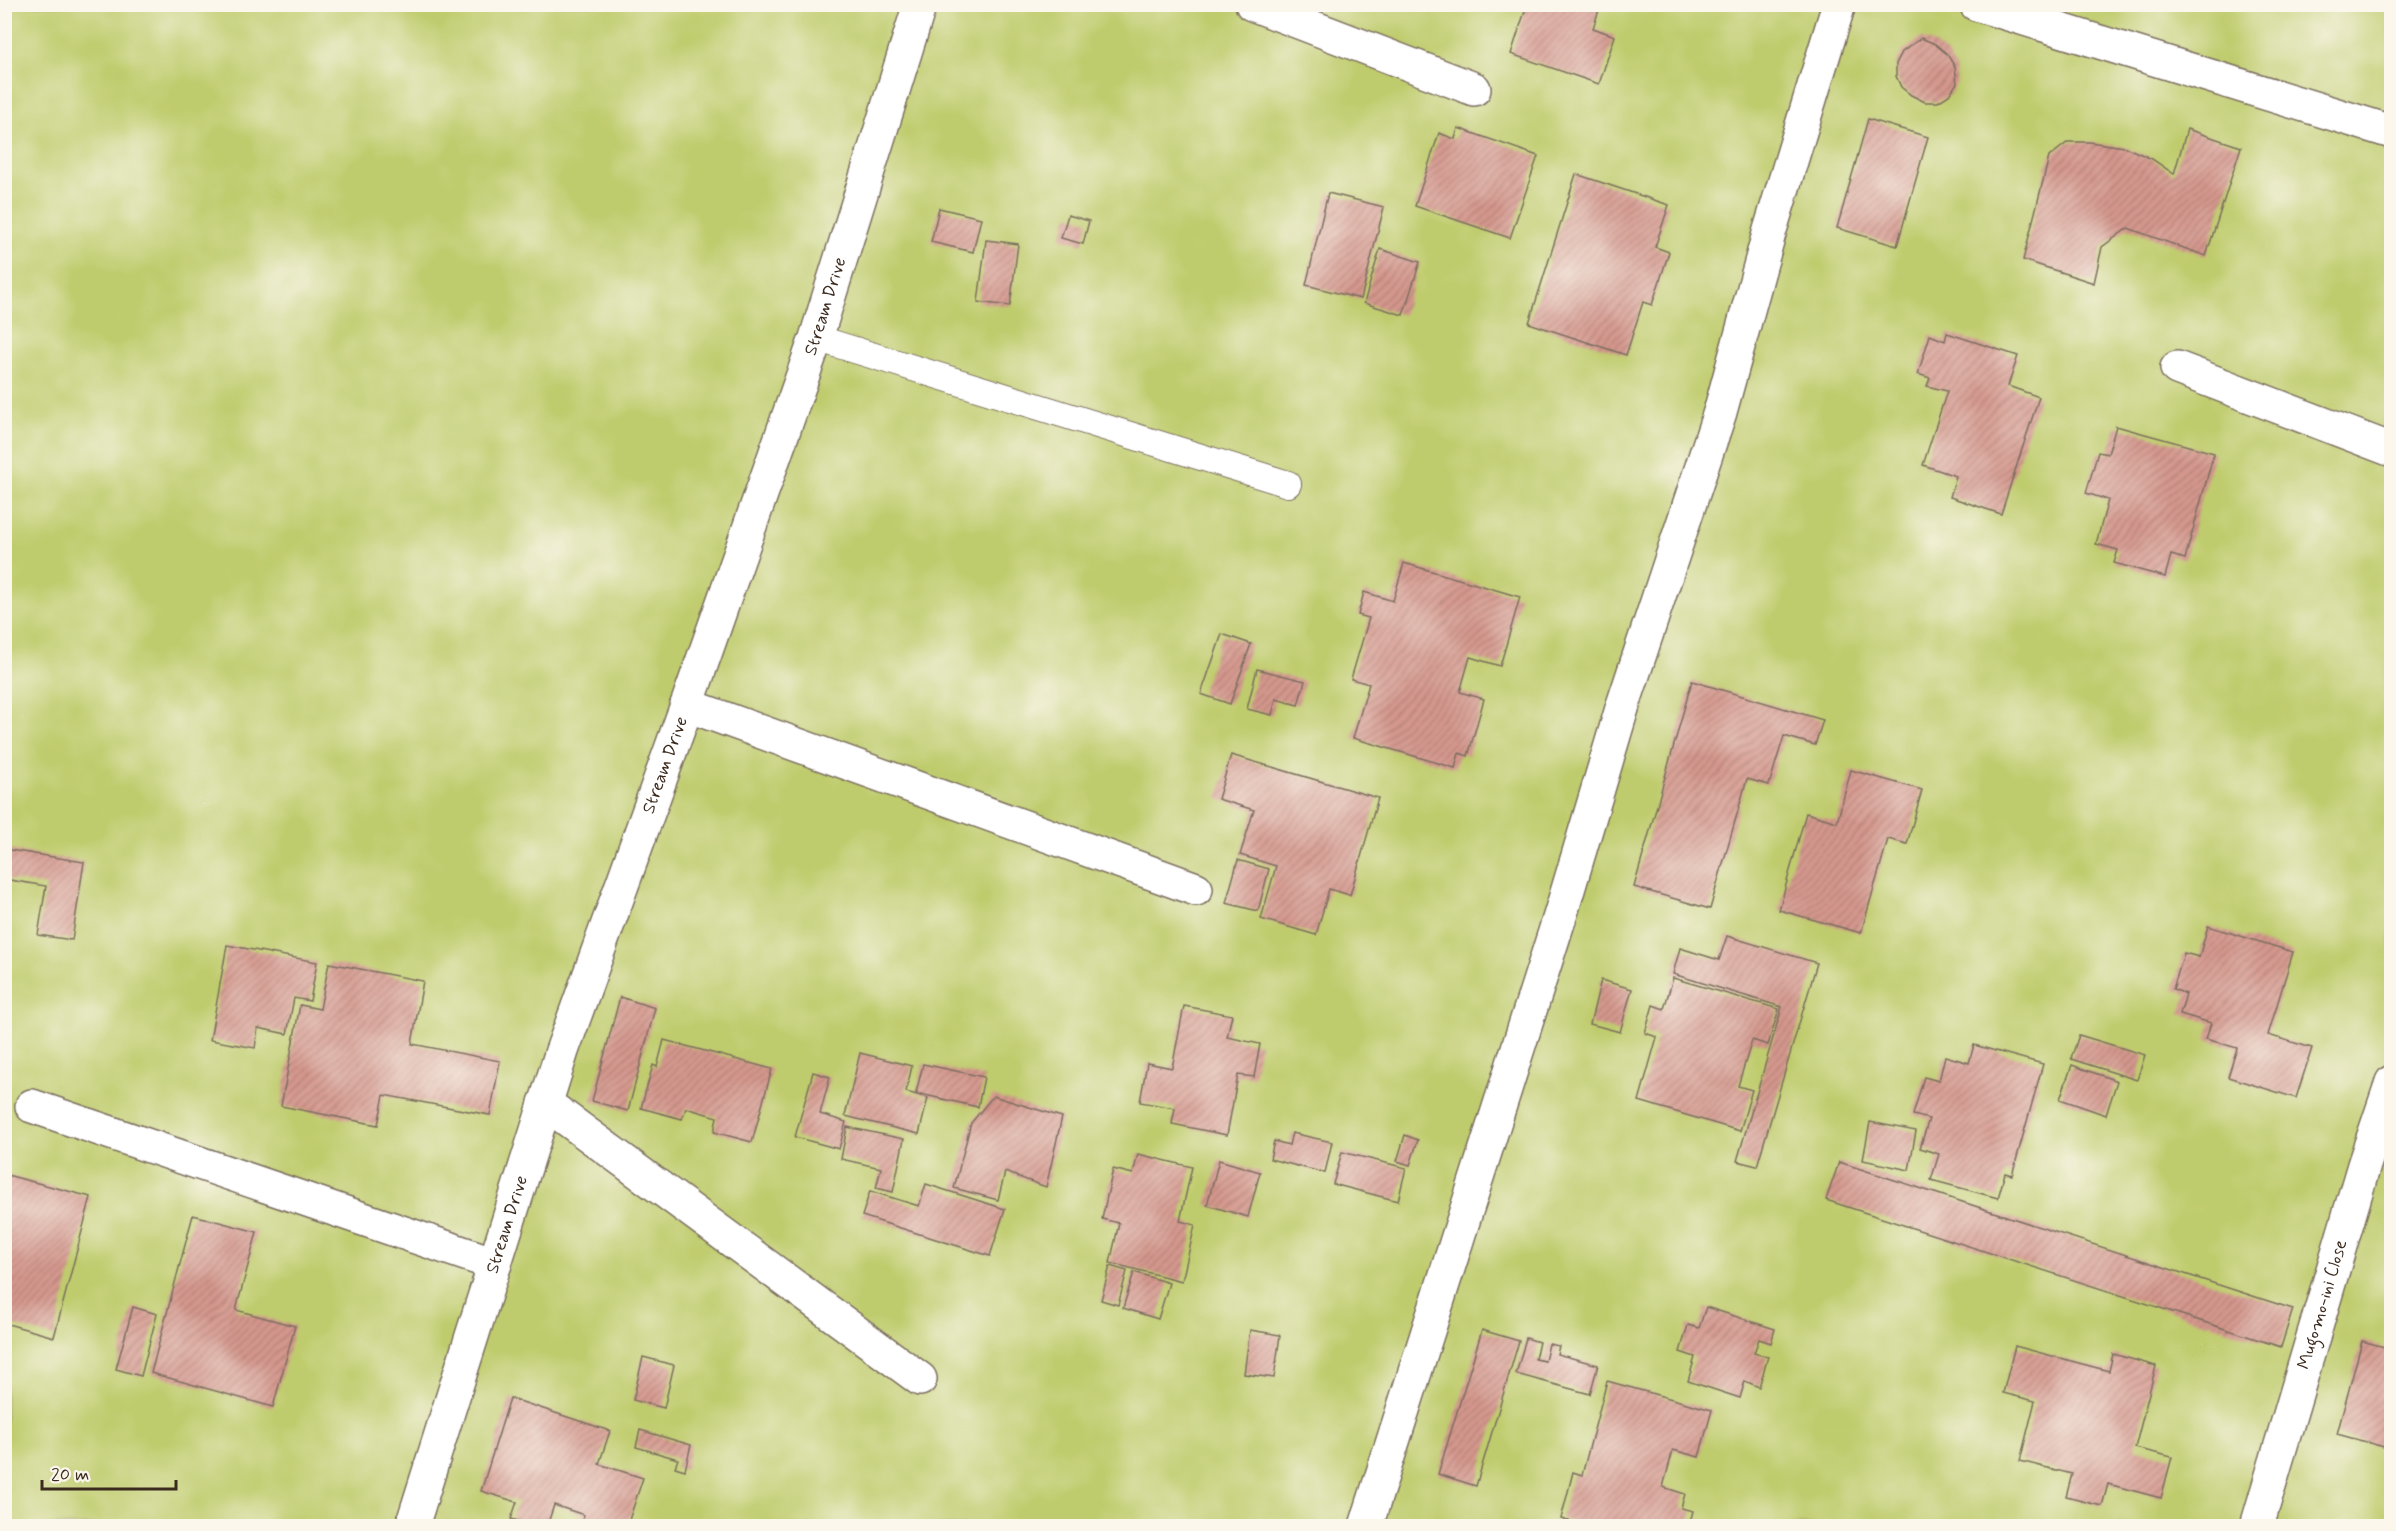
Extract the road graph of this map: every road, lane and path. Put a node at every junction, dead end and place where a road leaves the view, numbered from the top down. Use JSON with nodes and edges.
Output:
{"nodes":[{"id":1,"x":920,"y":4,"type":"edge"},
{"id":2,"x":1252,"y":4,"type":"edge"},
{"id":3,"x":1839,"y":4,"type":"edge"},
{"id":4,"x":1976,"y":4,"type":"edge"},
{"id":5,"x":1474,"y":89,"type":"dead end"},
{"id":6,"x":2391,"y":132,"type":"edge"},
{"id":7,"x":816,"y":338,"type":"junction"},
{"id":8,"x":2177,"y":368,"type":"dead end"},
{"id":9,"x":2391,"y":450,"type":"edge"},
{"id":10,"x":1288,"y":484,"type":"dead end"},
{"id":11,"x":687,"y":705,"type":"junction"},
{"id":12,"x":1196,"y":889,"type":"dead end"},
{"id":13,"x":2391,"y":1083,"type":"edge"},
{"id":14,"x":545,"y":1103,"type":"junction"},
{"id":15,"x":32,"y":1106,"type":"dead end"},
{"id":16,"x":495,"y":1264,"type":"junction"},
{"id":17,"x":920,"y":1379,"type":"dead end"},
{"id":18,"x":2262,"y":1525,"type":"edge"},
{"id":19,"x":412,"y":1527,"type":"edge"},
{"id":20,"x":1366,"y":1527,"type":"edge"}],
"edges":[{"from":1,"to":7,"type":"street","name":"Stream Drive"},
{"from":2,"to":5,"type":"street"},
{"from":3,"to":20,"type":"street"},
{"from":4,"to":6,"type":"street"},
{"from":7,"to":10,"type":"lane"},
{"from":7,"to":11,"type":"street","name":"Stream Drive"},
{"from":8,"to":9,"type":"street"},
{"from":11,"to":12,"type":"street"},
{"from":11,"to":14,"type":"street","name":"Stream Drive"},
{"from":13,"to":18,"type":"street","name":"Mugomo-ini Close"},
{"from":14,"to":16,"type":"street","name":"Stream Drive"},
{"from":14,"to":17,"type":"street"},
{"from":15,"to":16,"type":"street"},
{"from":16,"to":19,"type":"street","name":"Stream Drive"}]}
